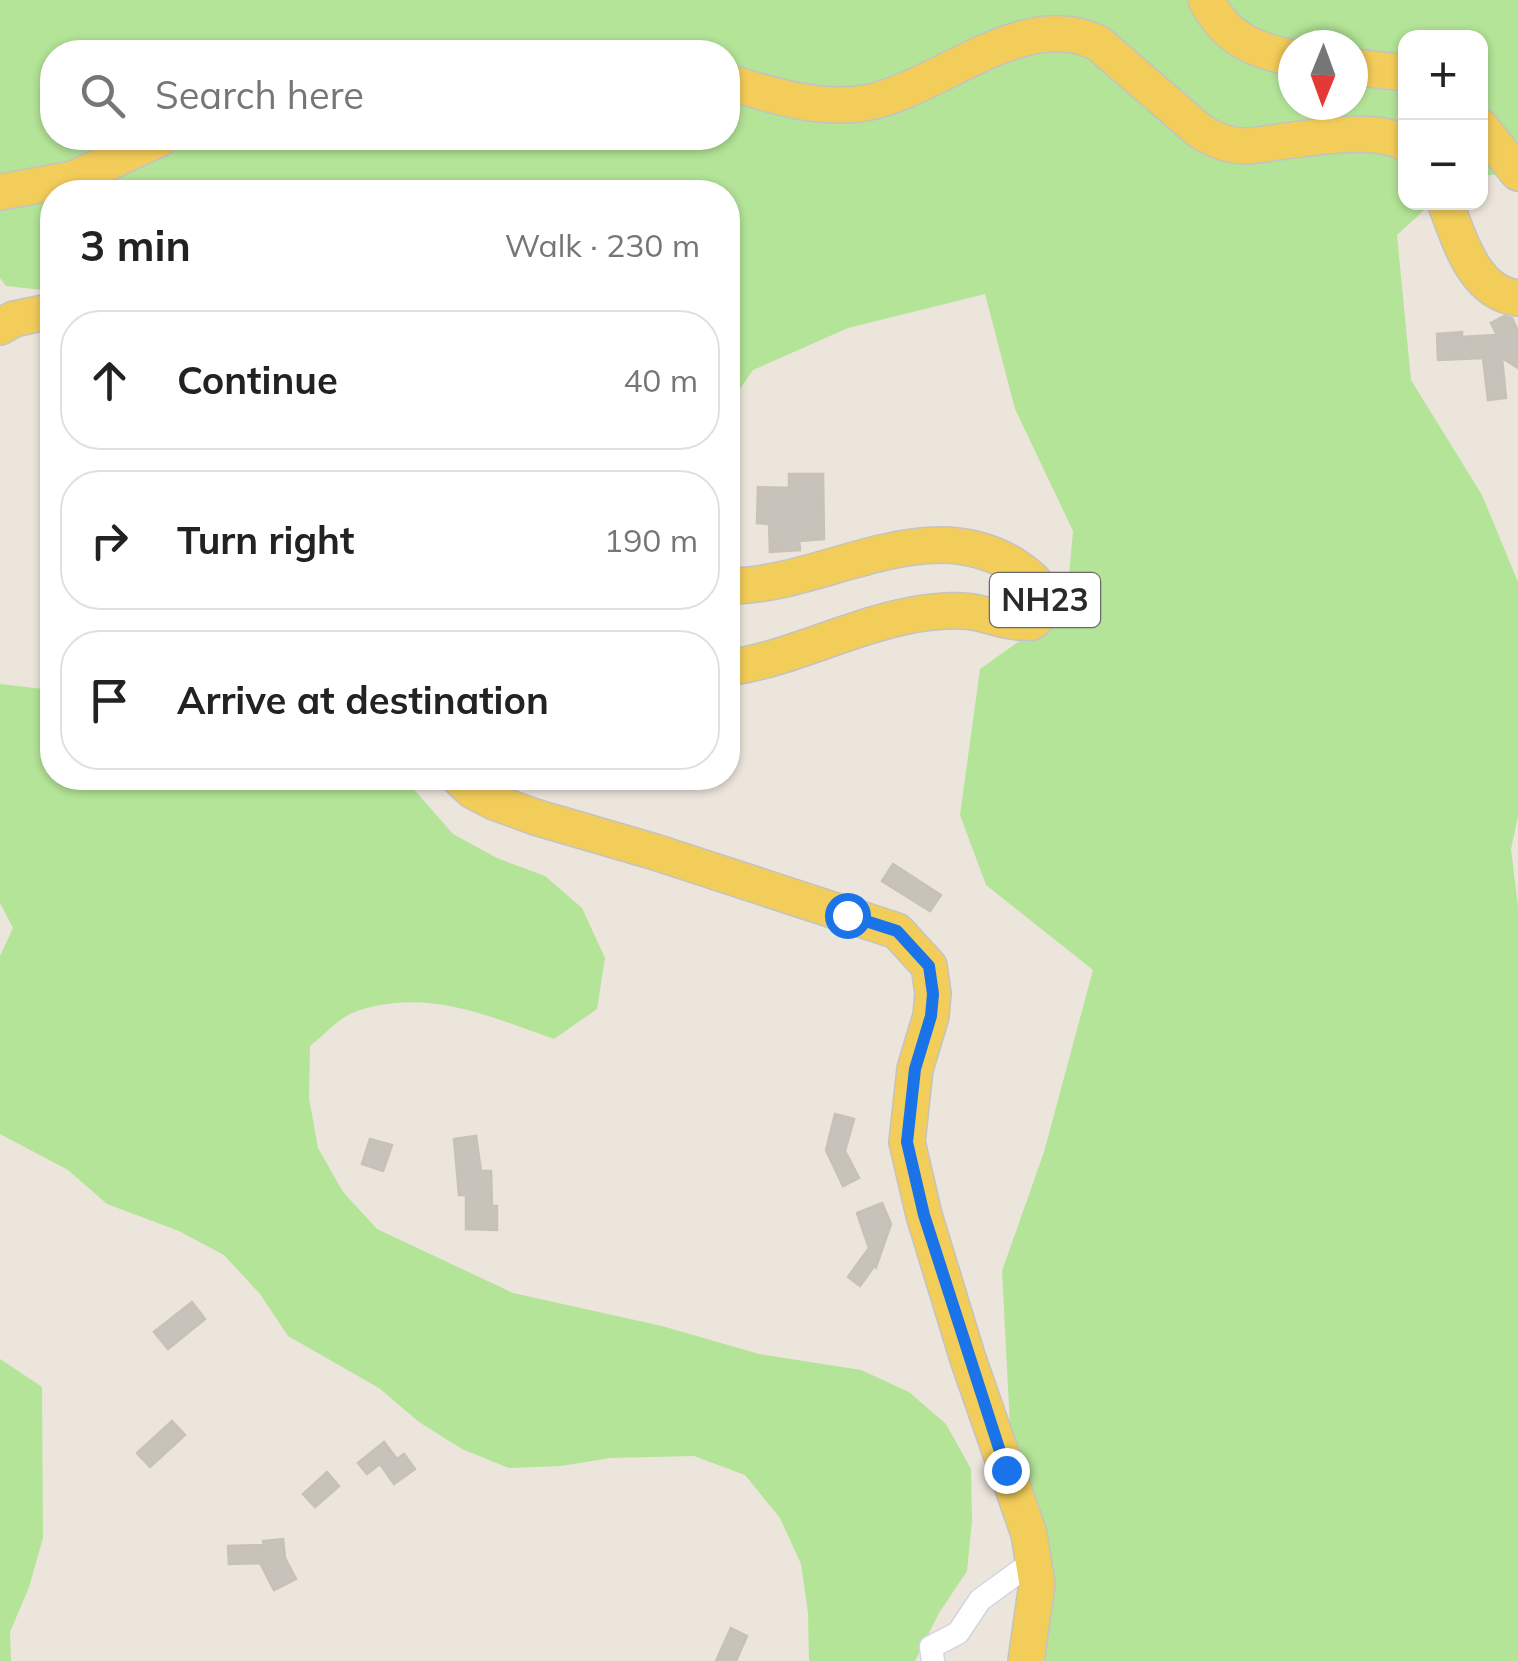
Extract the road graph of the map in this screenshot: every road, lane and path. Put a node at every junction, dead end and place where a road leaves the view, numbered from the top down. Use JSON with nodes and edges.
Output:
{"nodes":[{"id":1,"x":1206,"y":0,"type":"edge"},
{"id":2,"x":1278,"y":54,"type":"edge"},
{"id":3,"x":1368,"y":69,"type":"edge"},
{"id":4,"x":1398,"y":72,"type":"edge"},
{"id":5,"x":740,"y":86,"type":"edge"},
{"id":6,"x":1488,"y":136,"type":"edge"},
{"id":7,"x":1398,"y":139,"type":"edge"},
{"id":8,"x":136,"y":150,"type":"edge"},
{"id":9,"x":1518,"y":173,"type":"edge"},
{"id":10,"x":67,"y":180,"type":"edge"},
{"id":11,"x":40,"y":185,"type":"edge"},
{"id":12,"x":0,"y":192,"type":"edge"},
{"id":13,"x":1449,"y":210,"type":"edge"},
{"id":14,"x":1518,"y":298,"type":"edge"},
{"id":15,"x":40,"y":314,"type":"edge"},
{"id":16,"x":0,"y":327,"type":"edge"},
{"id":17,"x":740,"y":585,"type":"edge"},
{"id":18,"x":740,"y":666,"type":"edge"},
{"id":19,"x":473,"y":790,"type":"edge"},
{"id":20,"x":1035,"y":1560,"type":"junction"},
{"id":21,"x":933,"y":1661,"type":"edge"},
{"id":22,"x":1026,"y":1661,"type":"edge"}],
"edges":[{"from":1,"to":2,"type":"main road"},
{"from":3,"to":4,"type":"main road"},
{"from":5,"to":7,"type":"main road"},
{"from":6,"to":9,"type":"main road"},
{"from":8,"to":10,"type":"main road"},
{"from":11,"to":12,"type":"main road"},
{"from":13,"to":14,"type":"main road"},
{"from":15,"to":16,"type":"main road"},
{"from":17,"to":18,"type":"main road","number":"NH23"},
{"from":19,"to":20,"type":"main road"},
{"from":20,"to":21,"type":"street"},
{"from":20,"to":22,"type":"main road"}]}
